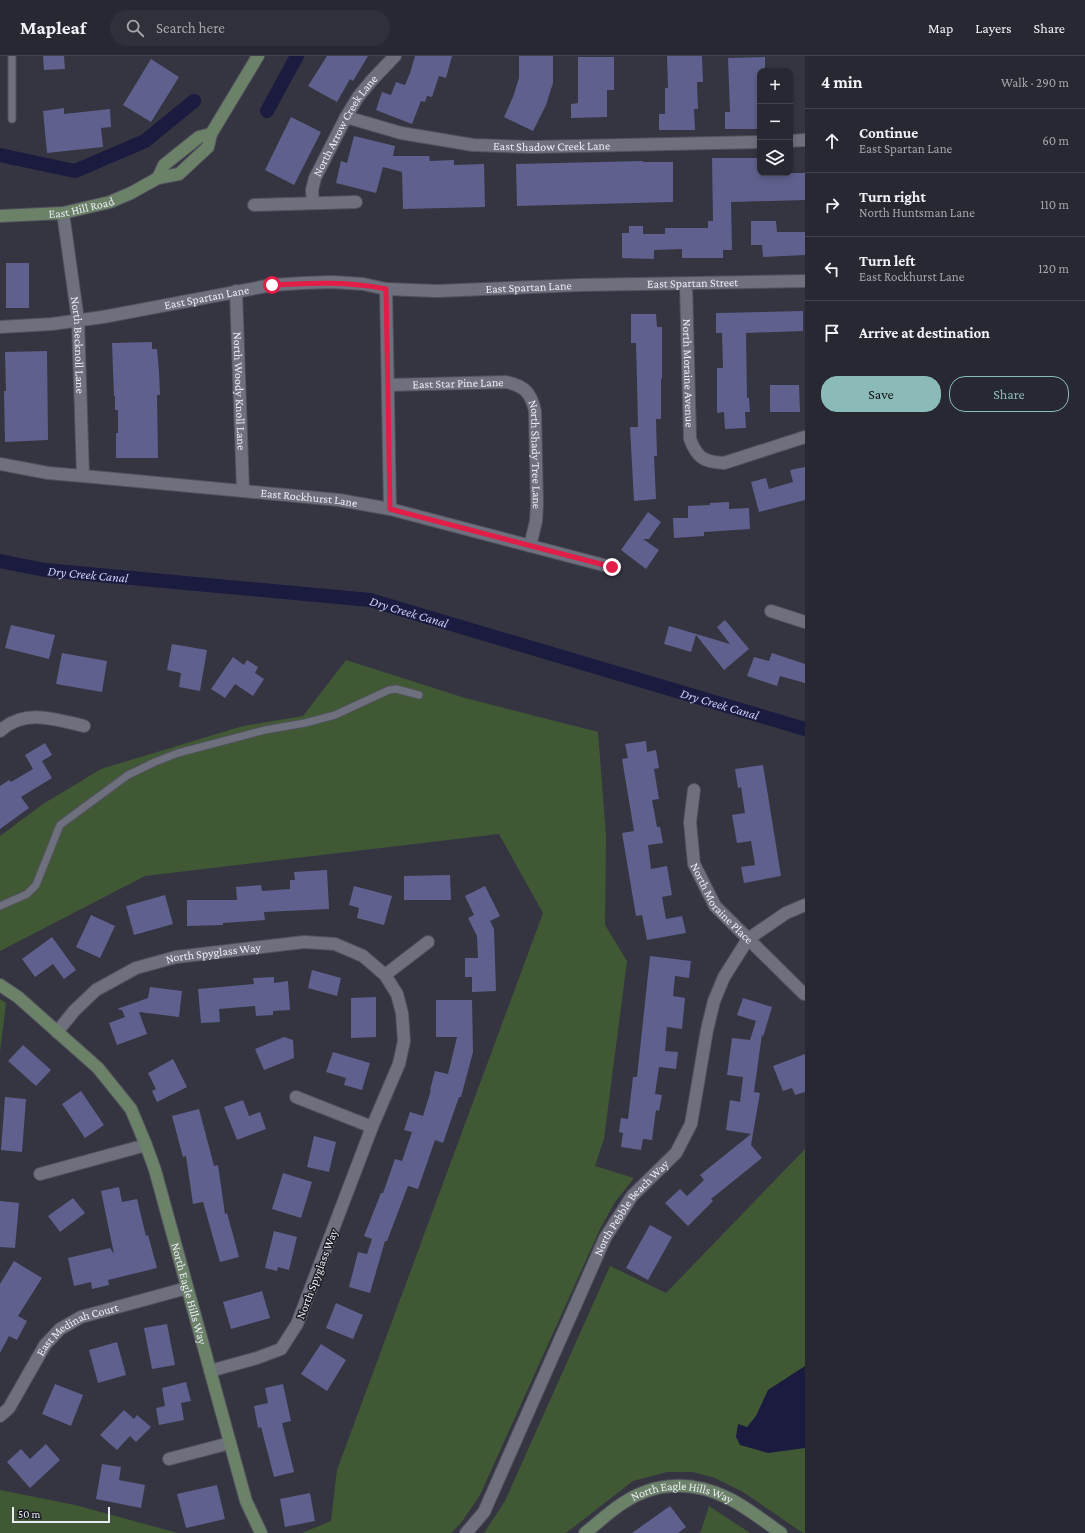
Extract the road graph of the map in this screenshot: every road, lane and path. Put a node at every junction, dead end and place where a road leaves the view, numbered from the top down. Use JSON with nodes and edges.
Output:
{"nodes":[{"id":1,"x":12,"y":56,"type":"edge"},
{"id":2,"x":258,"y":56,"type":"edge"},
{"id":3,"x":395,"y":56,"type":"edge"},
{"id":4,"x":346,"y":117,"type":"junction"},
{"id":5,"x":12,"y":119,"type":"dead end"},
{"id":6,"x":805,"y":140,"type":"edge"},
{"id":7,"x":793,"y":141,"type":"edge"},
{"id":8,"x":757,"y":142,"type":"edge"},
{"id":9,"x":356,"y":202,"type":"dead end"},
{"id":10,"x":313,"y":203,"type":"junction"},
{"id":11,"x":254,"y":205,"type":"dead end"},
{"id":12,"x":63,"y":213,"type":"junction"},
{"id":13,"x":0,"y":216,"type":"edge"},
{"id":14,"x":805,"y":281,"type":"edge"},
{"id":15,"x":686,"y":284,"type":"junction"},
{"id":16,"x":581,"y":285,"type":"joint"},
{"id":17,"x":386,"y":289,"type":"junction"},
{"id":18,"x":236,"y":291,"type":"junction"},
{"id":19,"x":78,"y":320,"type":"junction"},
{"id":20,"x":0,"y":327,"type":"edge"},
{"id":21,"x":389,"y":384,"type":"junction"},
{"id":22,"x":525,"y":390,"type":"joint"},
{"id":23,"x":805,"y":437,"type":"edge"},
{"id":24,"x":0,"y":464,"type":"edge"},
{"id":25,"x":83,"y":476,"type":"junction"},
{"id":26,"x":243,"y":491,"type":"junction"},
{"id":27,"x":390,"y":509,"type":"junction"},
{"id":28,"x":530,"y":546,"type":"junction"},
{"id":29,"x":612,"y":567,"type":"dead end"},
{"id":30,"x":771,"y":611,"type":"dead end"},
{"id":31,"x":805,"y":622,"type":"edge"},
{"id":32,"x":420,"y":695,"type":"dead end"},
{"id":33,"x":84,"y":726,"type":"dead end"},
{"id":34,"x":0,"y":731,"type":"edge"},
{"id":35,"x":694,"y":790,"type":"dead end"},
{"id":36,"x":805,"y":905,"type":"edge"},
{"id":37,"x":0,"y":906,"type":"edge"},
{"id":38,"x":748,"y":939,"type":"junction"},
{"id":39,"x":428,"y":942,"type":"dead end"},
{"id":40,"x":385,"y":975,"type":"junction"},
{"id":41,"x":0,"y":985,"type":"edge"},
{"id":42,"x":804,"y":994,"type":"dead end"},
{"id":43,"x":57,"y":1032,"type":"junction"},
{"id":44,"x":296,"y":1097,"type":"dead end"},
{"id":45,"x":372,"y":1127,"type":"junction"},
{"id":46,"x":146,"y":1145,"type":"junction"},
{"id":47,"x":40,"y":1174,"type":"dead end"},
{"id":48,"x":187,"y":1288,"type":"junction"},
{"id":49,"x":210,"y":1371,"type":"junction"},
{"id":50,"x":0,"y":1416,"type":"edge"},
{"id":51,"x":230,"y":1443,"type":"junction"},
{"id":52,"x":169,"y":1459,"type":"dead end"},
{"id":53,"x":261,"y":1533,"type":"edge"},
{"id":54,"x":466,"y":1533,"type":"edge"},
{"id":55,"x":585,"y":1533,"type":"edge"},
{"id":56,"x":781,"y":1533,"type":"edge"}],
"edges":[{"from":1,"to":5,"type":"lane"},
{"from":2,"to":12,"type":"street","name":"East Hill Road"},
{"from":3,"to":4,"type":"street","name":"North Arrow Creek Lane"},
{"from":4,"to":8,"type":"street","name":"East Shadow Creek Lane"},
{"from":4,"to":10,"type":"street","name":"North Arrow Creek Lane"},
{"from":6,"to":7,"type":"street"},
{"from":9,"to":10,"type":"street"},
{"from":10,"to":11,"type":"street"},
{"from":12,"to":13,"type":"street","name":"East Hill Road"},
{"from":12,"to":19,"type":"street","name":"North Becknoll Lane"},
{"from":14,"to":15,"type":"street","name":"East Spartan Street"},
{"from":15,"to":16,"type":"street","name":"East Spartan Street"},
{"from":15,"to":23,"type":"street","name":"North Moraine Avenue"},
{"from":16,"to":17,"type":"street","name":"East Spartan Lane"},
{"from":17,"to":18,"type":"street","name":"East Spartan Lane"},
{"from":17,"to":21,"type":"street"},
{"from":18,"to":19,"type":"street","name":"East Spartan Lane"},
{"from":18,"to":26,"type":"street","name":"North Woody Knoll Lane"},
{"from":19,"to":20,"type":"street","name":"East Spartan Lane"},
{"from":19,"to":25,"type":"street","name":"North Becknoll Lane"},
{"from":21,"to":22,"type":"street","name":"East Star Pine Lane"},
{"from":21,"to":27,"type":"street"},
{"from":22,"to":28,"type":"street","name":"North Shady Tree Lane"},
{"from":24,"to":25,"type":"street","name":"East Rockhurst Lane"},
{"from":25,"to":26,"type":"street","name":"East Rockhurst Lane"},
{"from":26,"to":27,"type":"street","name":"East Rockhurst Lane"},
{"from":27,"to":28,"type":"street","name":"East Rockhurst Lane"},
{"from":28,"to":29,"type":"street","name":"East Rockhurst Lane"},
{"from":30,"to":31,"type":"street"},
{"from":32,"to":37,"type":"lane"},
{"from":33,"to":34,"type":"street"},
{"from":35,"to":38,"type":"street","name":"North Moraine Place"},
{"from":36,"to":38,"type":"street","name":"North Pebble Beach Way"},
{"from":38,"to":42,"type":"street","name":"North Moraine Place"},
{"from":38,"to":54,"type":"street","name":"North Pebble Beach Way"},
{"from":39,"to":40,"type":"street"},
{"from":40,"to":43,"type":"street","name":"North Spyglass Way"},
{"from":40,"to":45,"type":"street","name":"North Spyglass Way"},
{"from":41,"to":43,"type":"street","name":"North Eagle Hills Way"},
{"from":43,"to":46,"type":"street","name":"North Eagle Hills Way"},
{"from":44,"to":45,"type":"street"},
{"from":45,"to":49,"type":"street","name":"North Spyglass Way"},
{"from":46,"to":47,"type":"street"},
{"from":46,"to":48,"type":"street","name":"North Eagle Hills Way"},
{"from":48,"to":49,"type":"street","name":"North Eagle Hills Way"},
{"from":48,"to":50,"type":"street","name":"East Medinah Court"},
{"from":49,"to":51,"type":"street","name":"North Eagle Hills Way"},
{"from":51,"to":52,"type":"street"},
{"from":51,"to":53,"type":"street","name":"North Eagle Hills Way"},
{"from":55,"to":56,"type":"street","name":"North Eagle Hills Way"}]}
